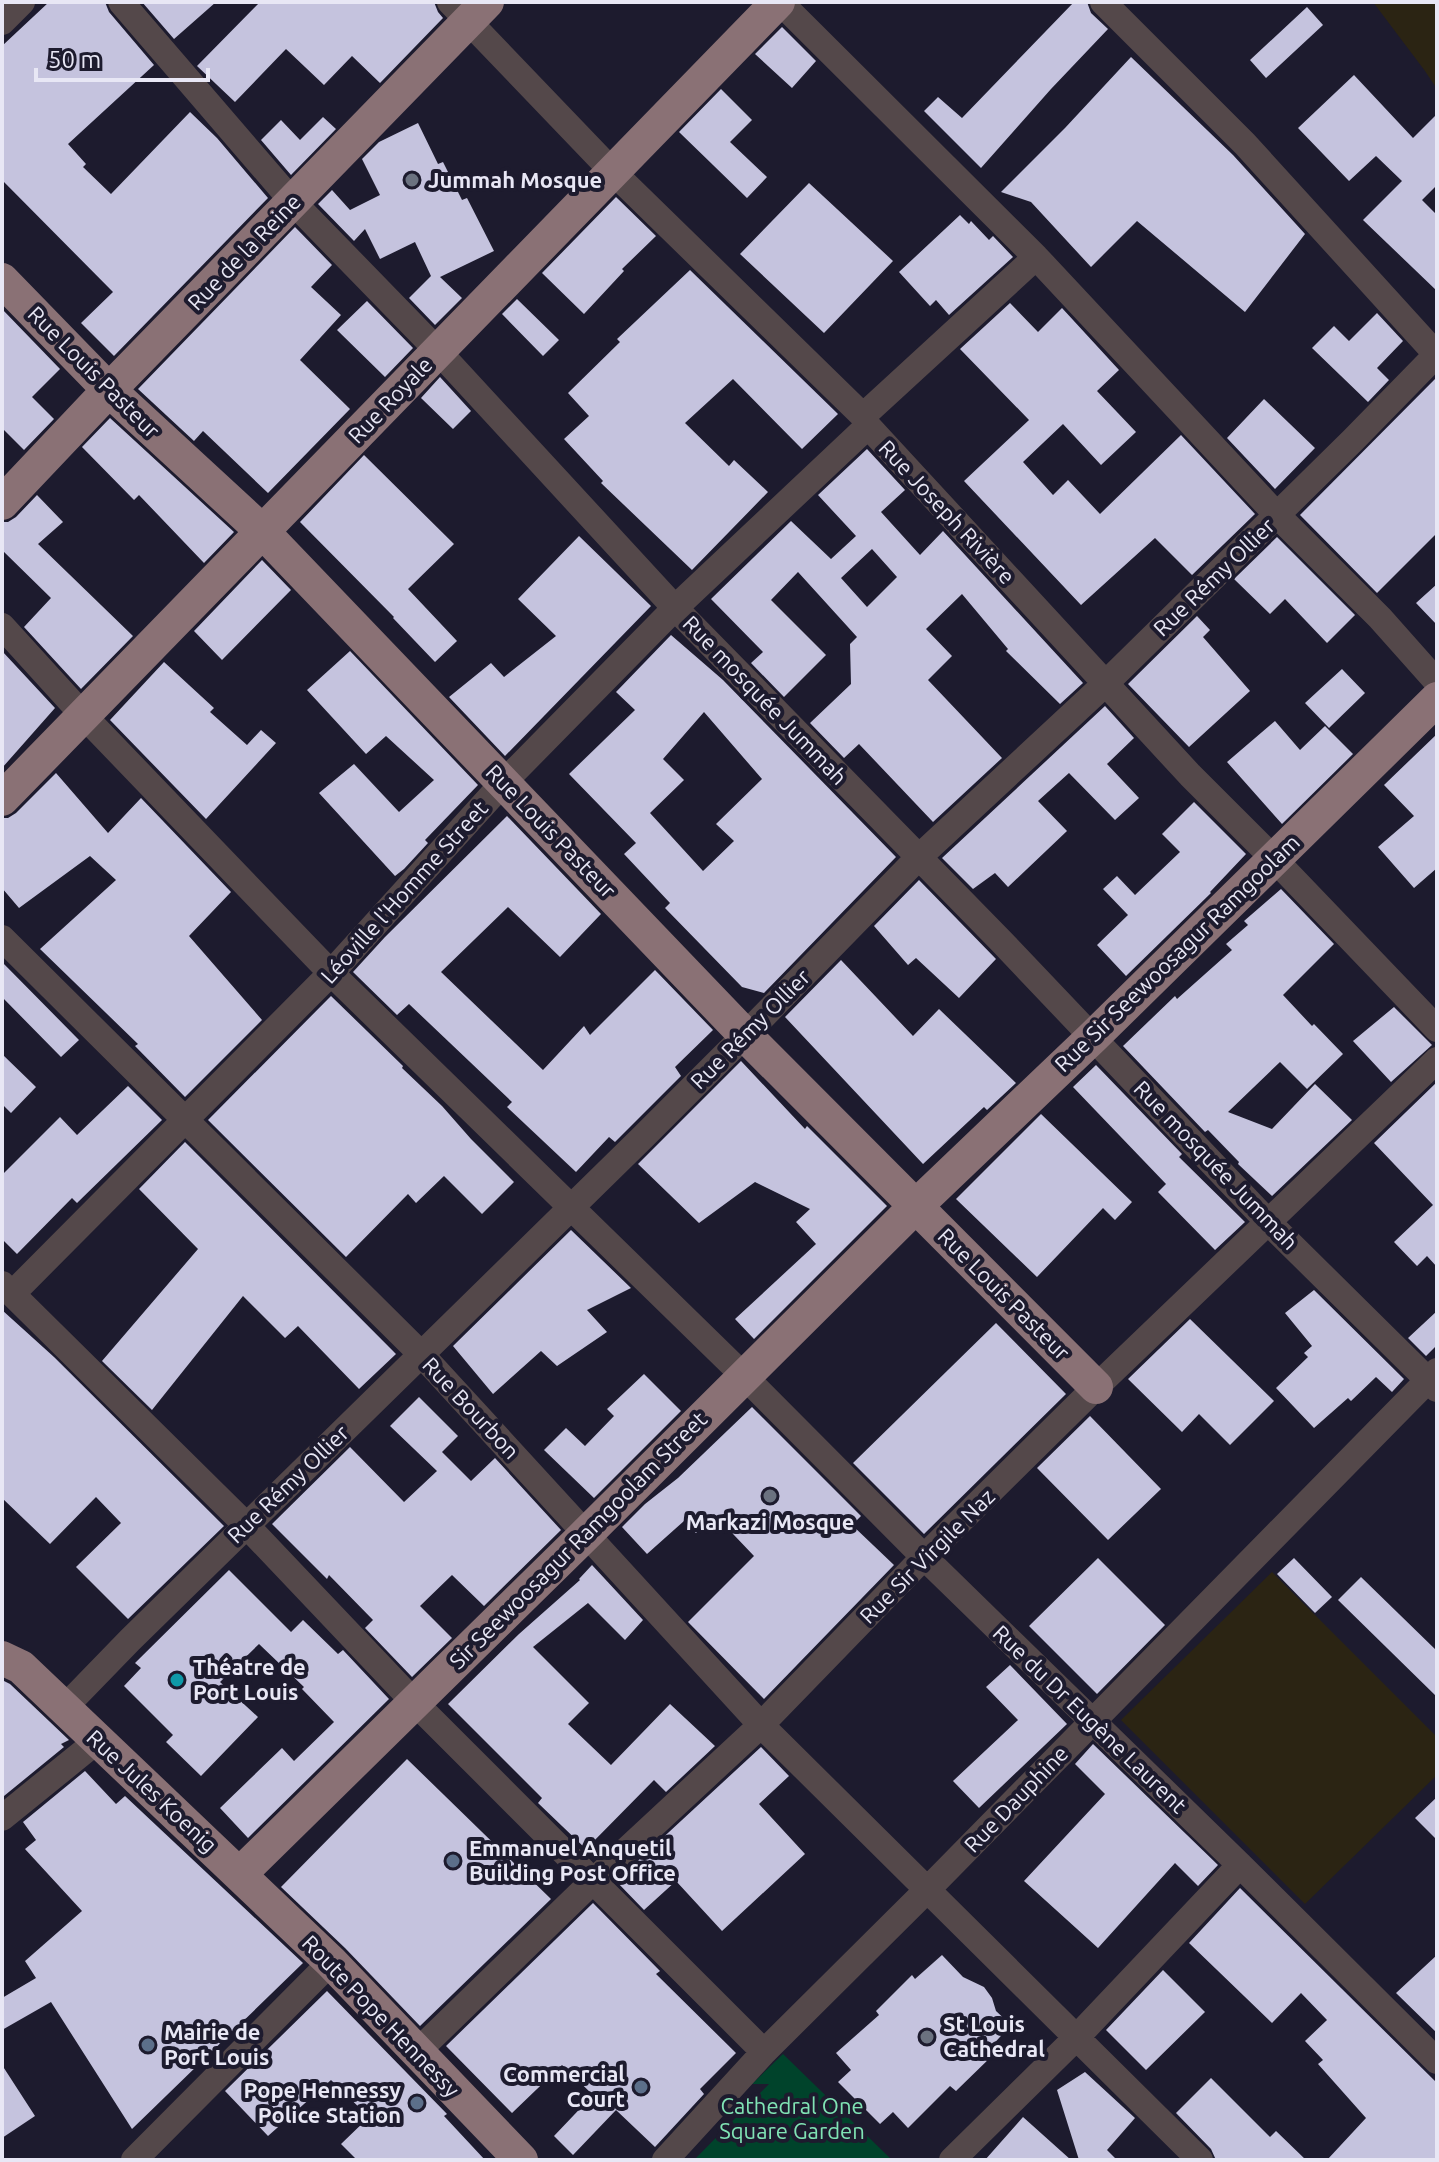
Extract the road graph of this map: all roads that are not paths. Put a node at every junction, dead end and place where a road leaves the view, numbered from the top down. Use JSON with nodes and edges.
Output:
{"nodes":[{"id":1,"x":22,"y":2,"type":"edge"},
{"id":2,"x":121,"y":2,"type":"edge"},
{"id":3,"x":779,"y":2,"type":"edge"},
{"id":4,"x":1103,"y":2,"type":"edge"},
{"id":5,"x":468,"y":8,"type":"edge"},
{"id":6,"x":2,"y":22,"type":"edge"},
{"id":7,"x":613,"y":172,"type":"junction"},
{"id":8,"x":293,"y":202,"type":"junction"},
{"id":9,"x":1036,"y":257,"type":"junction"},
{"id":10,"x":2,"y":280,"type":"edge"},
{"id":11,"x":438,"y":351,"type":"junction"},
{"id":12,"x":1437,"y":355,"type":"edge"},
{"id":13,"x":109,"y":390,"type":"junction"},
{"id":14,"x":866,"y":421,"type":"junction"},
{"id":15,"x":2,"y":503,"type":"edge"},
{"id":16,"x":1277,"y":515,"type":"junction"},
{"id":17,"x":262,"y":531,"type":"junction"},
{"id":18,"x":675,"y":608,"type":"junction"},
{"id":19,"x":2,"y":626,"type":"edge"},
{"id":20,"x":1437,"y":682,"type":"edge"},
{"id":21,"x":1105,"y":684,"type":"junction"},
{"id":22,"x":1437,"y":699,"type":"edge"},
{"id":23,"x":83,"y":715,"type":"junction"},
{"id":24,"x":504,"y":782,"type":"junction"},
{"id":25,"x":2,"y":799,"type":"edge"},
{"id":26,"x":918,"y":858,"type":"junction"},
{"id":27,"x":1274,"y":859,"type":"junction"},
{"id":28,"x":2,"y":938,"type":"edge"},
{"id":29,"x":331,"y":973,"type":"junction"},
{"id":30,"x":1437,"y":1029,"type":"edge"},
{"id":31,"x":745,"y":1035,"type":"junction"},
{"id":32,"x":1093,"y":1037,"type":"junction"},
{"id":33,"x":1437,"y":1060,"type":"edge"},
{"id":34,"x":186,"y":1120,"type":"junction"},
{"id":35,"x":916,"y":1206,"type":"junction"},
{"id":36,"x":572,"y":1207,"type":"junction"},
{"id":37,"x":1269,"y":1223,"type":"junction"},
{"id":38,"x":7,"y":1289,"type":"edge"},
{"id":39,"x":421,"y":1354,"type":"junction"},
{"id":40,"x":744,"y":1376,"type":"junction"},
{"id":41,"x":1434,"y":1380,"type":"edge"},
{"id":42,"x":1096,"y":1387,"type":"junction"},
{"id":43,"x":246,"y":1525,"type":"junction"},
{"id":44,"x":586,"y":1534,"type":"junction"},
{"id":45,"x":924,"y":1557,"type":"junction"},
{"id":46,"x":2,"y":1658,"type":"edge"},
{"id":47,"x":414,"y":1702,"type":"junction"},
{"id":48,"x":65,"y":1707,"type":"junction"},
{"id":49,"x":1092,"y":1721,"type":"junction"},
{"id":50,"x":761,"y":1725,"type":"junction"},
{"id":51,"x":97,"y":1741,"type":"junction"},
{"id":52,"x":2,"y":1818,"type":"edge"},
{"id":53,"x":1240,"y":1865,"type":"junction"},
{"id":54,"x":240,"y":1874,"type":"junction"},
{"id":55,"x":592,"y":1882,"type":"junction"},
{"id":56,"x":927,"y":1890,"type":"junction"},
{"id":57,"x":331,"y":1962,"type":"junction"},
{"id":58,"x":1077,"y":2037,"type":"junction"},
{"id":59,"x":417,"y":2052,"type":"junction"},
{"id":60,"x":764,"y":2052,"type":"junction"},
{"id":61,"x":1437,"y":2061,"type":"edge"},
{"id":62,"x":134,"y":2160,"type":"edge"},
{"id":63,"x":521,"y":2160,"type":"edge"},
{"id":64,"x":665,"y":2160,"type":"edge"},
{"id":65,"x":952,"y":2160,"type":"edge"},
{"id":66,"x":1200,"y":2160,"type":"edge"}],
"edges":[{"from":1,"to":6,"type":"street"},
{"from":2,"to":8,"type":"street","name":"Rue mosquée Jummah"},
{"from":3,"to":7,"type":"main road","name":"Rue Royale"},
{"from":3,"to":9,"type":"street"},
{"from":4,"to":12,"type":"street"},
{"from":5,"to":7,"type":"street","name":"Rue Joseph Rivière"},
{"from":5,"to":8,"type":"main road","name":"Rue de la Reine"},
{"from":7,"to":11,"type":"main road","name":"Rue Royale"},
{"from":7,"to":14,"type":"street","name":"Rue Joseph Rivière"},
{"from":8,"to":11,"type":"street","name":"Rue mosquée Jummah"},
{"from":8,"to":13,"type":"main road","name":"Rue de la Reine"},
{"from":9,"to":14,"type":"street","name":"Léoville l'Homme Street"},
{"from":9,"to":16,"type":"street"},
{"from":10,"to":13,"type":"main road","name":"Rue Louis Pasteur"},
{"from":11,"to":17,"type":"main road","name":"Rue Royale"},
{"from":11,"to":18,"type":"street","name":"Rue mosquée Jummah"},
{"from":12,"to":16,"type":"street","name":"Rue Rémy Ollier"},
{"from":13,"to":15,"type":"main road","name":"Rue de la Reine"},
{"from":13,"to":17,"type":"main road","name":"Rue Louis Pasteur"},
{"from":14,"to":18,"type":"street","name":"Léoville l'Homme Street"},
{"from":14,"to":21,"type":"street","name":"Rue Joseph Rivière"},
{"from":16,"to":20,"type":"street"},
{"from":16,"to":21,"type":"street","name":"Rue Rémy Ollier"},
{"from":17,"to":23,"type":"main road","name":"Rue Royale"},
{"from":17,"to":24,"type":"main road","name":"Rue Louis Pasteur"},
{"from":18,"to":24,"type":"street","name":"Léoville l'Homme Street"},
{"from":18,"to":26,"type":"street","name":"Rue mosquée Jummah"},
{"from":19,"to":23,"type":"street","name":"Rue du Dr Eugène Laurent"},
{"from":21,"to":26,"type":"street","name":"Rue Rémy Ollier"},
{"from":21,"to":27,"type":"street","name":"Rue Joseph Rivière"},
{"from":22,"to":27,"type":"main road","name":"Rue Sir Seewoosagur Ramgoolam"},
{"from":23,"to":25,"type":"main road","name":"Rue Royale"},
{"from":23,"to":29,"type":"street","name":"Rue du Dr Eugène Laurent"},
{"from":24,"to":29,"type":"street","name":"Léoville l'Homme Street"},
{"from":24,"to":31,"type":"main road","name":"Rue Louis Pasteur"},
{"from":26,"to":31,"type":"street","name":"Rue Rémy Ollier"},
{"from":26,"to":32,"type":"street","name":"Rue mosquée Jummah"},
{"from":27,"to":30,"type":"street","name":"Rue Joseph Rivière"},
{"from":27,"to":32,"type":"main road","name":"Rue Sir Seewoosagur Ramgoolam"},
{"from":28,"to":34,"type":"street","name":"Rue Bourbon"},
{"from":29,"to":34,"type":"street","name":"Léoville l'Homme Street"},
{"from":29,"to":36,"type":"street","name":"Rue du Dr Eugène Laurent"},
{"from":31,"to":35,"type":"main road","name":"Rue Louis Pasteur"},
{"from":31,"to":36,"type":"street","name":"Rue Rémy Ollier"},
{"from":32,"to":35,"type":"main road","name":"Rue Sir Seewoosagur Ramgoolam"},
{"from":32,"to":37,"type":"street","name":"Rue mosquée Jummah"},
{"from":33,"to":37,"type":"street","name":"Rue Sir Virgile Naz"},
{"from":34,"to":38,"type":"street","name":"Léoville l'Homme Street"},
{"from":34,"to":39,"type":"street","name":"Rue Bourbon"},
{"from":35,"to":40,"type":"main road","name":"Sir Seewoosagur Ramgoolam Street"},
{"from":35,"to":42,"type":"main road","name":"Rue Louis Pasteur"},
{"from":36,"to":39,"type":"street","name":"Rue Rémy Ollier"},
{"from":36,"to":40,"type":"street","name":"Rue du Dr Eugène Laurent"},
{"from":37,"to":41,"type":"street","name":"Rue mosquée Jummah"},
{"from":37,"to":42,"type":"street","name":"Rue Sir Virgile Naz"},
{"from":38,"to":43,"type":"street"},
{"from":39,"to":43,"type":"street","name":"Rue Rémy Ollier"},
{"from":39,"to":44,"type":"street","name":"Rue Bourbon"},
{"from":40,"to":44,"type":"main road","name":"Sir Seewoosagur Ramgoolam Street"},
{"from":40,"to":45,"type":"street","name":"Rue du Dr Eugène Laurent"},
{"from":41,"to":49,"type":"street","name":"Rue Dauphine"},
{"from":42,"to":45,"type":"street","name":"Rue Sir Virgile Naz"},
{"from":43,"to":47,"type":"street"},
{"from":43,"to":48,"type":"street","name":"Rue Rémy Ollier"},
{"from":44,"to":47,"type":"main road","name":"Sir Seewoosagur Ramgoolam Street"},
{"from":44,"to":50,"type":"street","name":"Rue Bourbon"},
{"from":45,"to":49,"type":"street","name":"Rue du Dr Eugène Laurent"},
{"from":45,"to":50,"type":"street","name":"Rue Sir Virgile Naz"},
{"from":46,"to":48,"type":"main road","name":"Rue Jules Koenig"},
{"from":47,"to":54,"type":"main road","name":"Sir Seewoosagur Ramgoolam Street"},
{"from":47,"to":55,"type":"street"},
{"from":48,"to":51,"type":"main road","name":"Rue Jules Koenig"},
{"from":49,"to":53,"type":"street","name":"Rue du Dr Eugène Laurent"},
{"from":49,"to":56,"type":"street","name":"Rue Dauphine"},
{"from":50,"to":55,"type":"street","name":"Rue Sir Virgile Naz"},
{"from":50,"to":56,"type":"street","name":"Rue Bourbon"},
{"from":51,"to":52,"type":"street"},
{"from":51,"to":54,"type":"main road","name":"Rue Jules Koenig"},
{"from":53,"to":58,"type":"street"},
{"from":53,"to":61,"type":"street","name":"Rue du Dr Eugène Laurent"},
{"from":54,"to":57,"type":"main road","name":"Route Pope Hennessy"},
{"from":55,"to":59,"type":"street","name":"Rue Sir Virgile Naz"},
{"from":55,"to":60,"type":"street"},
{"from":56,"to":58,"type":"street","name":"Rue Bourbon"},
{"from":56,"to":60,"type":"street","name":"Rue Dauphine"},
{"from":57,"to":59,"type":"main road","name":"Route Pope Hennessy"},
{"from":57,"to":62,"type":"street"},
{"from":58,"to":65,"type":"street"},
{"from":58,"to":66,"type":"street","name":"Rue Bourbon"},
{"from":59,"to":63,"type":"main road","name":"Route Pope Hennessy"},
{"from":60,"to":64,"type":"street","name":"Rue Dauphine"}]}
